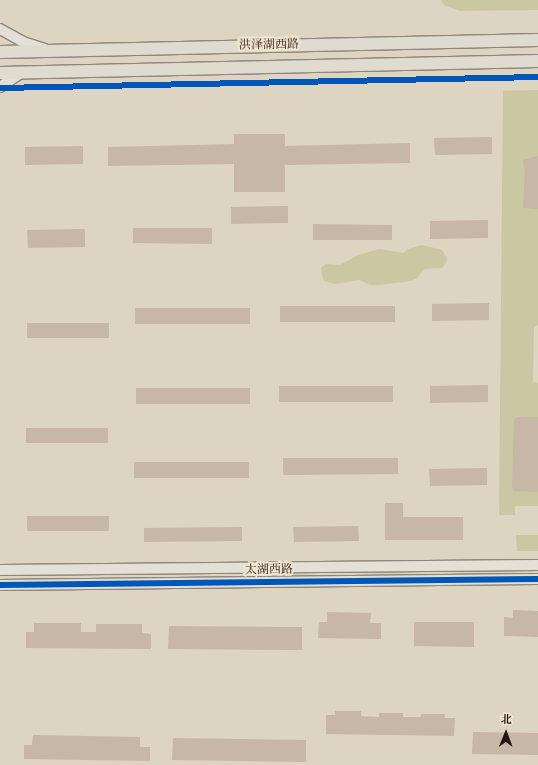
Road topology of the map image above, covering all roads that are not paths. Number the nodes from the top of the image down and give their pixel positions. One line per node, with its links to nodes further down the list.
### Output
1 (0, 29): 3 (street)
2 (538, 40): 3 (main road, 洪泽湖西路)
3 (54, 51): 4 (main road, 洪泽湖西路); 6 (main road)
4 (0, 52)
5 (538, 61): 6 (main road, 洪泽湖西路)
6 (61, 71): 7 (main road, 洪泽湖西路)
7 (22, 72): 8 (main road, 洪泽湖西路); 9 (street)
8 (0, 73)
9 (0, 87)
10 (538, 565): 11 (street, 太湖西路)
11 (0, 570)
12 (538, 579): 13 (street, 太湖西路)
13 (0, 585)

